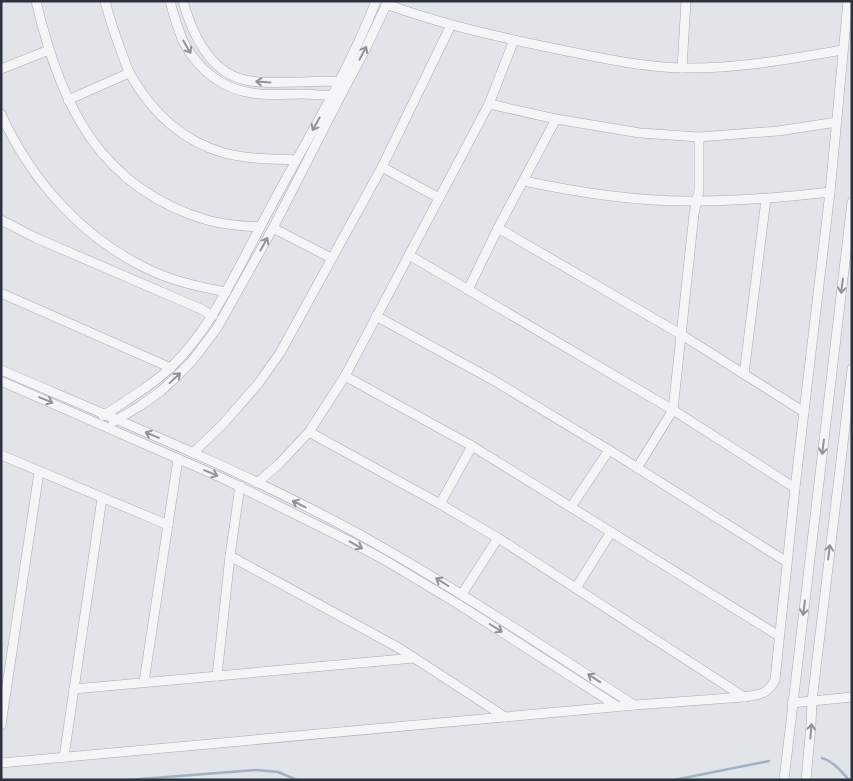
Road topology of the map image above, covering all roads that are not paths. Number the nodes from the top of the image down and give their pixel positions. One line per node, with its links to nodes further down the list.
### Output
1 (36, 1): 11 (street)
2 (105, 1): 15 (street)
3 (170, 1): 17 (street, one-way to 17)
4 (183, 1): 16 (street, one-way to 4)
5 (376, 1): 16 (street)
6 (686, 1): 13 (street)
7 (848, 1): 12 (street)
8 (387, 3): 9 (street); 16 (street, one-way to 8)
9 (451, 25): 10 (street); 27 (street)
10 (514, 40): 13 (street); 19 (street)
11 (49, 50): 14 (street); 18 (street)
12 (843, 50): 13 (street); 22 (street)
13 (682, 68)
14 (1, 69)
15 (129, 73): 18 (street); 26 (street)
16 (342, 82): 17 (street)
17 (336, 95): 26 (street, one-way to 26); 36 (street)
18 (68, 100): 35 (street)
19 (489, 104): 21 (street); 30 (street)
20 (1, 114): 23 (street)
21 (556, 119): 25 (street); 28 (street)
22 (837, 122): 25 (street); 29 (street)
23 (11, 136): 24 (street); 41 (street)
24 (1, 137)
25 (699, 137): 32 (street)
26 (296, 160): 35 (street)
27 (382, 167): 30 (street); 39 (street)
28 (524, 181): 32 (street); 37 (street)
29 (830, 192): 31 (street); 53 (street)
30 (439, 198): 38 (street)
31 (766, 198): 32 (street); 49 (street)
32 (697, 201): 45 (street)
33 (852, 202): 90 (street, one-way to 90)
34 (1, 220): 43 (street)
35 (260, 228): 41 (street)
36 (273, 228): 39 (street); 55 (street, one-way to 36)
37 (498, 228): 40 (street); 45 (street)
38 (409, 255): 40 (street); 44 (street)
39 (331, 258): 61 (street)
40 (468, 290): 52 (street)
41 (226, 292): 43 (street)
42 (1, 293): 46 (street)
43 (213, 316): 46 (street)
44 (376, 316): 50 (street); 60 (street)
45 (682, 335): 49 (street); 52 (street)
46 (171, 368): 54 (street)
47 (852, 369): 89 (street, one-way to 47)
48 (1, 370): 54 (street)
49 (744, 374): 53 (street)
50 (345, 376): 58 (street); 59 (street)
51 (1, 381): 56 (street, one-way to 56)
52 (673, 410): 64 (street); 68 (street)
53 (804, 412): 68 (street)
54 (105, 414): 55 (street); 56 (street)
55 (117, 420): 57 (street); 61 (street, one-way to 55)
56 (94, 421): 57 (street)
57 (107, 427): 63 (street)
58 (309, 432): 66 (street); 70 (street)
59 (472, 446): 70 (street); 71 (street)
60 (609, 450): 64 (street); 71 (street)
61 (193, 453): 66 (street)
62 (1, 455): 65 (street)
63 (178, 458): 67 (street, one-way to 67); 72 (street)
64 (638, 468): 78 (street)
65 (39, 472): 69 (street); 86 (street)
66 (257, 483): 75 (street, one-way to 66)
67 (240, 486): 76 (street, one-way to 76); 77 (street)
68 (795, 488): 78 (street)
69 (102, 498): 72 (street); 85 (street)
70 (440, 504): 74 (street)
71 (571, 507): 73 (street)
72 (168, 525): 84 (street)
73 (611, 532): 79 (street); 81 (street)
74 (498, 538): 79 (street); 80 (street)
75 (376, 544): 76 (street); 80 (street, one-way to 75)
76 (371, 553): 92 (street, one-way to 92)
77 (230, 556): 82 (street); 83 (street)
78 (787, 562): 81 (street)
79 (576, 588): 87 (street)
80 (462, 594): 91 (street, one-way to 80)
81 (779, 636): 87 (street)
82 (414, 658): 83 (street); 93 (street)
83 (217, 676): 84 (street)
84 (144, 682): 85 (street)
85 (74, 689): 95 (street)
86 (3, 695): 94 (street)
87 (744, 697): 91 (street)
88 (852, 697): 89 (street)
89 (812, 701): 90 (street); 98 (street, one-way to 89)
90 (792, 703): 97 (street)
91 (635, 705): 92 (street)
92 (617, 706): 93 (street)
93 (505, 717): 95 (street)
94 (1, 725)
95 (64, 757): 96 (street)
96 (1, 763)
97 (784, 780)
98 (806, 780)

